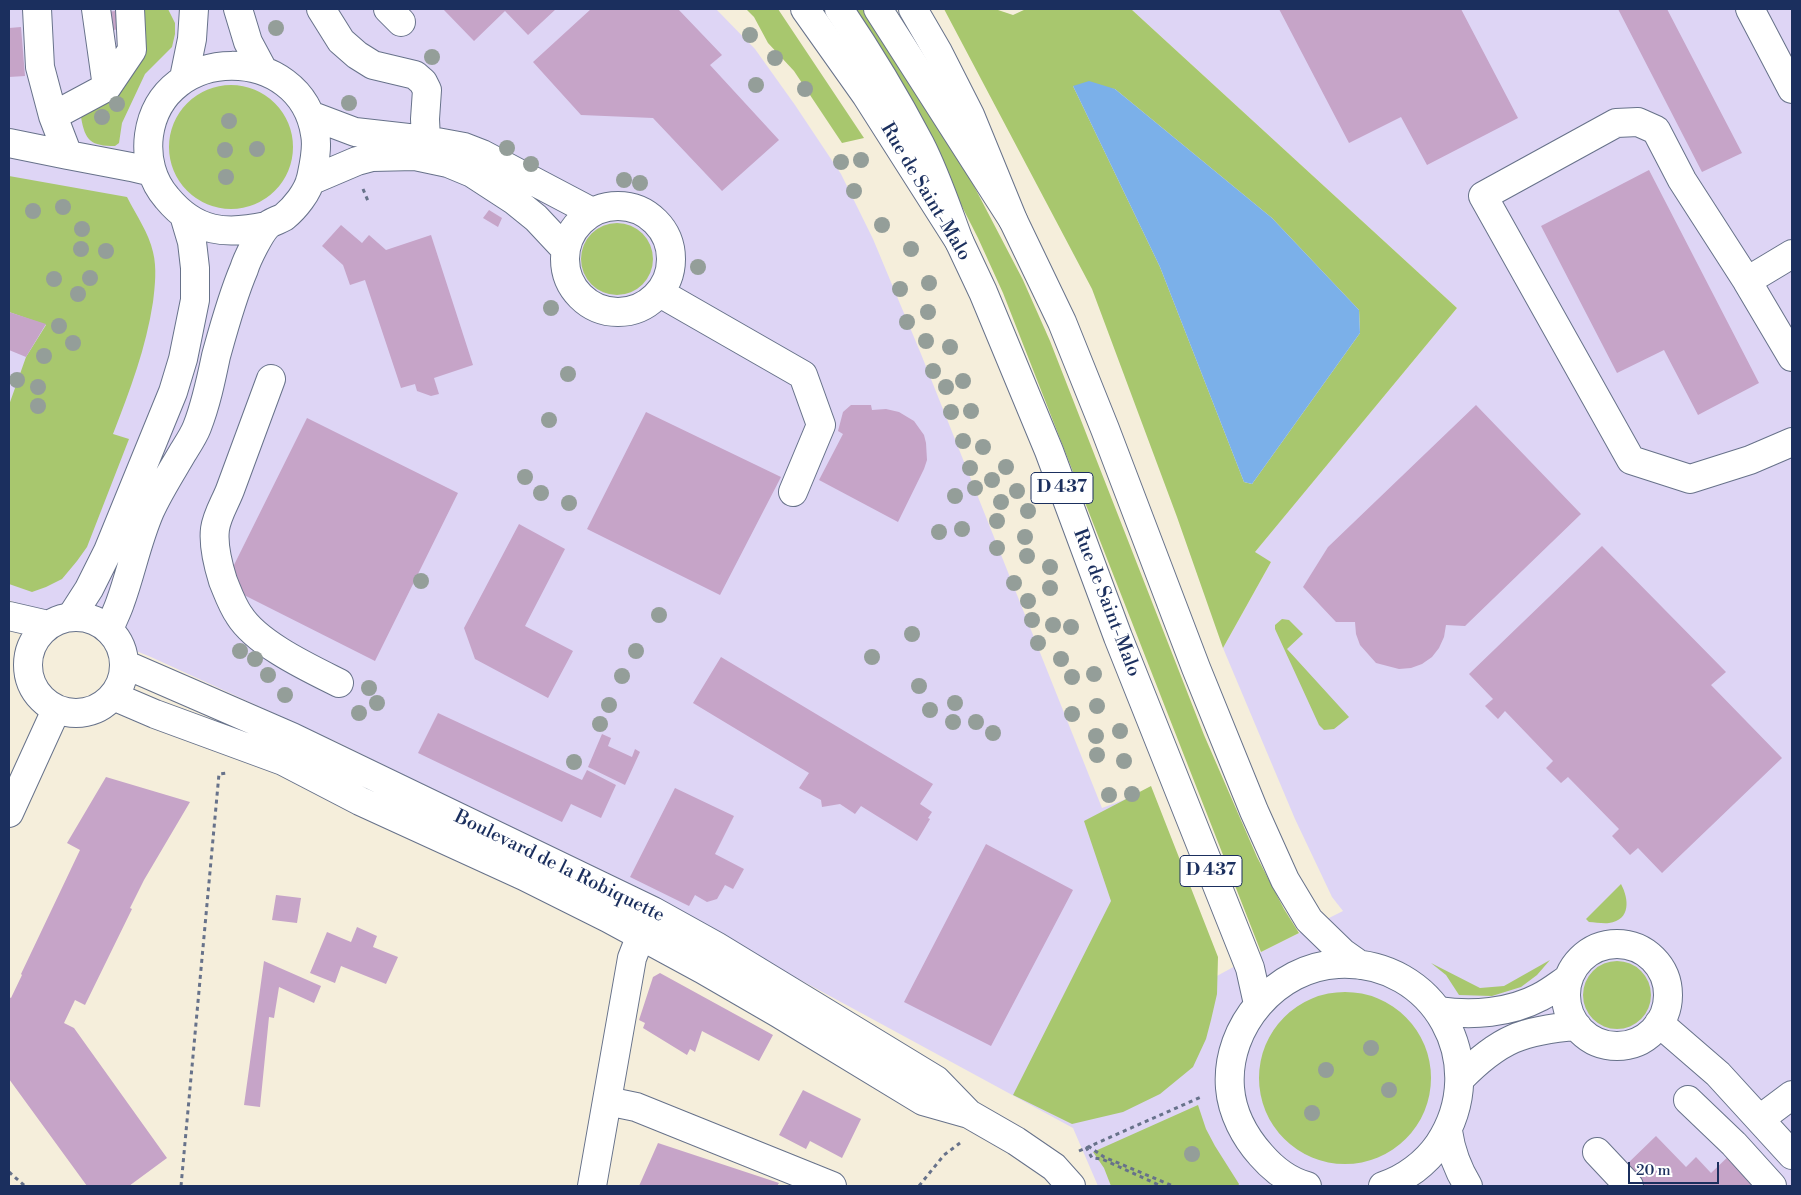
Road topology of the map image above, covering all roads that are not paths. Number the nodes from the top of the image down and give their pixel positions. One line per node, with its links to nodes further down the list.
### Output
1 (37, 9): 17 (main road)
2 (96, 9): 14 (main road)
3 (130, 9): 14 (main road)
4 (194, 9): 13 (main road)
5 (238, 9): 12 (main road)
6 (322, 9): 18 (main road)
7 (805, 9): 27 (main road, Rue de Saint-Malo)
8 (840, 9): 27 (main road, D 437)
9 (878, 9): 25 (main road, D 437)
10 (913, 9): 25 (main road)
11 (1750, 9): 15 (main road)
12 (263, 70): 13 (main road); 16 (main road)
13 (184, 78): 21 (main road)
14 (108, 87): 17 (main road)
15 (1792, 89)
16 (310, 115): 18 (main road); 22 (main road)
17 (53, 116): 20 (main road)
18 (426, 140): 23 (main road)
19 (9, 143): 20 (main road)
20 (68, 155): 21 (main road)
21 (152, 172): 24 (main road)
22 (310, 181): 26 (main road); 28 (main road)
23 (592, 212): 28 (main road); 31 (main road)
24 (184, 215): 26 (main road); 37 (main road)
25 (1013, 220): 46 (main road, D 437)
26 (267, 226): 38 (main road)
27 (959, 241): 48 (main road, Rue de Saint-Malo / D 437)
28 (565, 249): 31 (main road)
29 (1792, 254): 30 (main road)
30 (1747, 281): 32 (main road); 34 (main road)
31 (660, 293): 35 (main road)
32 (1792, 358)
33 (270, 379): 41 (main road)
34 (1792, 442)
35 (792, 492)
36 (9, 616): 37 (main road)
37 (60, 621): 38 (main road); 39 (main road)
38 (109, 630): 40 (main road)
39 (18, 658): 43 (main road)
40 (124, 664): 42 (main road); 56 (main road, Boulevard de la Robiquette)
41 (339, 683)
42 (113, 696): 43 (main road); 45 (main road, Boulevard de la Robiquette)
43 (56, 710): 44 (main road)
44 (9, 814)
45 (640, 935): 55 (main road); 56 (main road, Boulevard de la Robiquette)
46 (1360, 965): 48 (main road); 49 (main road)
47 (1569, 978): 49 (main road); 50 (main road); 51 (main road)
48 (1258, 1004): 61 (main road)
49 (1438, 1011): 52 (main road)
50 (1660, 1023): 51 (main road); 57 (main road)
51 (1577, 1026): 52 (main road)
52 (1460, 1079): 58 (main road)
53 (1792, 1095): 57 (main road)
54 (1688, 1100): 69 (main road)
55 (607, 1101): 62 (main road); 63 (main road)
56 (970, 1114): 64 (main road, Boulevard de la Robiquette)
57 (1760, 1119): 60 (main road)
58 (1448, 1131): 66 (main road); 67 (main road)
59 (1597, 1152): 68 (main road)
60 (1792, 1154)
61 (1274, 1179): 65 (main road)
62 (592, 1186)
63 (832, 1186)
64 (1071, 1186)
65 (1307, 1186)
66 (1383, 1186)
67 (1468, 1186)
68 (1628, 1186)
69 (1772, 1186)

